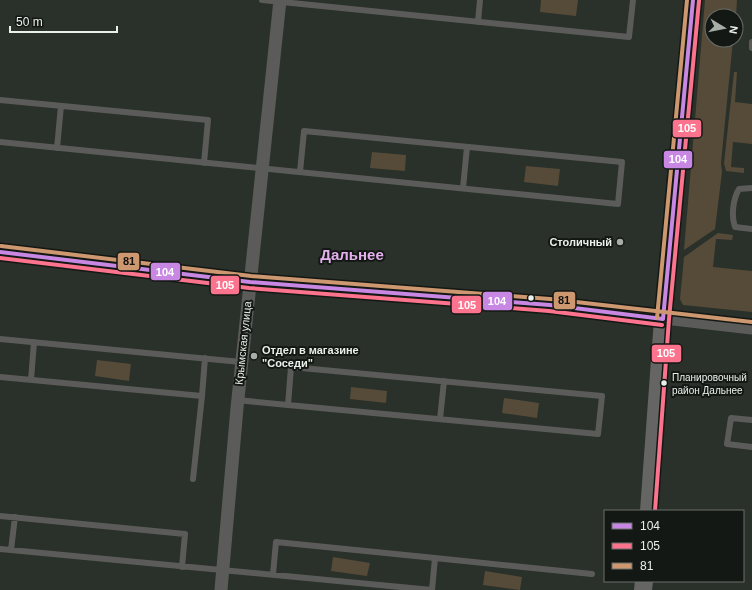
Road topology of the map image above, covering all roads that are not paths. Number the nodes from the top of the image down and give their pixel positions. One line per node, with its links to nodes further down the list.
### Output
1 (262, 0): 5 (lane)
2 (480, 0): 7 (lane)
3 (633, 0): 7 (lane)
4 (693, 0): 23 (street)
5 (280, 1): 6 (lane); 16 (street, Крымская улица)
6 (314, 3): 7 (lane)
7 (478, 22)
8 (752, 42): 9 (lane)
9 (752, 48)
10 (0, 100): 11 (lane)
11 (61, 106): 14 (lane); 15 (lane)
12 (0, 142): 14 (lane)
13 (468, 147): 17 (lane); 18 (lane); 18 (lane)
14 (57, 148): 15 (lane)
15 (204, 162): 16 (lane)
16 (261, 168): 17 (lane); 22 (street, Крымская улица)
17 (300, 172): 18 (lane)
18 (463, 188)
19 (752, 188): 20 (lane)
20 (752, 229)
21 (0, 252): 22 (street)
22 (250, 282): 23 (street); 28 (street, Крымская улица)
23 (663, 319): 24 (street); 39 (street)
24 (752, 328)
25 (0, 339): 26 (lane)
26 (34, 342): 27 (lane); 30 (lane)
27 (205, 358): 28 (lane); 32 (lane)
28 (241, 362): 33 (street, Крымская улица)
29 (0, 378): 30 (lane)
30 (31, 380): 32 (lane)
31 (444, 381): 34 (lane); 35 (lane); 35 (lane)
32 (202, 396): 38 (lane)
33 (238, 400): 34 (lane); 46 (street, Крымская улица)
34 (288, 405): 35 (lane)
35 (440, 419)
36 (752, 420): 37 (lane)
37 (752, 447)
38 (193, 479)
39 (649, 510)
40 (0, 516): 41 (lane)
41 (15, 517): 43 (lane); 45 (lane)
42 (0, 549): 43 (lane)
43 (12, 550): 45 (lane)
44 (435, 558): 47 (lane); 47 (lane); 48 (lane)
45 (182, 567): 46 (lane)
46 (222, 570): 47 (lane); 49 (street, Крымская улица)
47 (272, 574)
48 (592, 574)
49 (221, 590)

